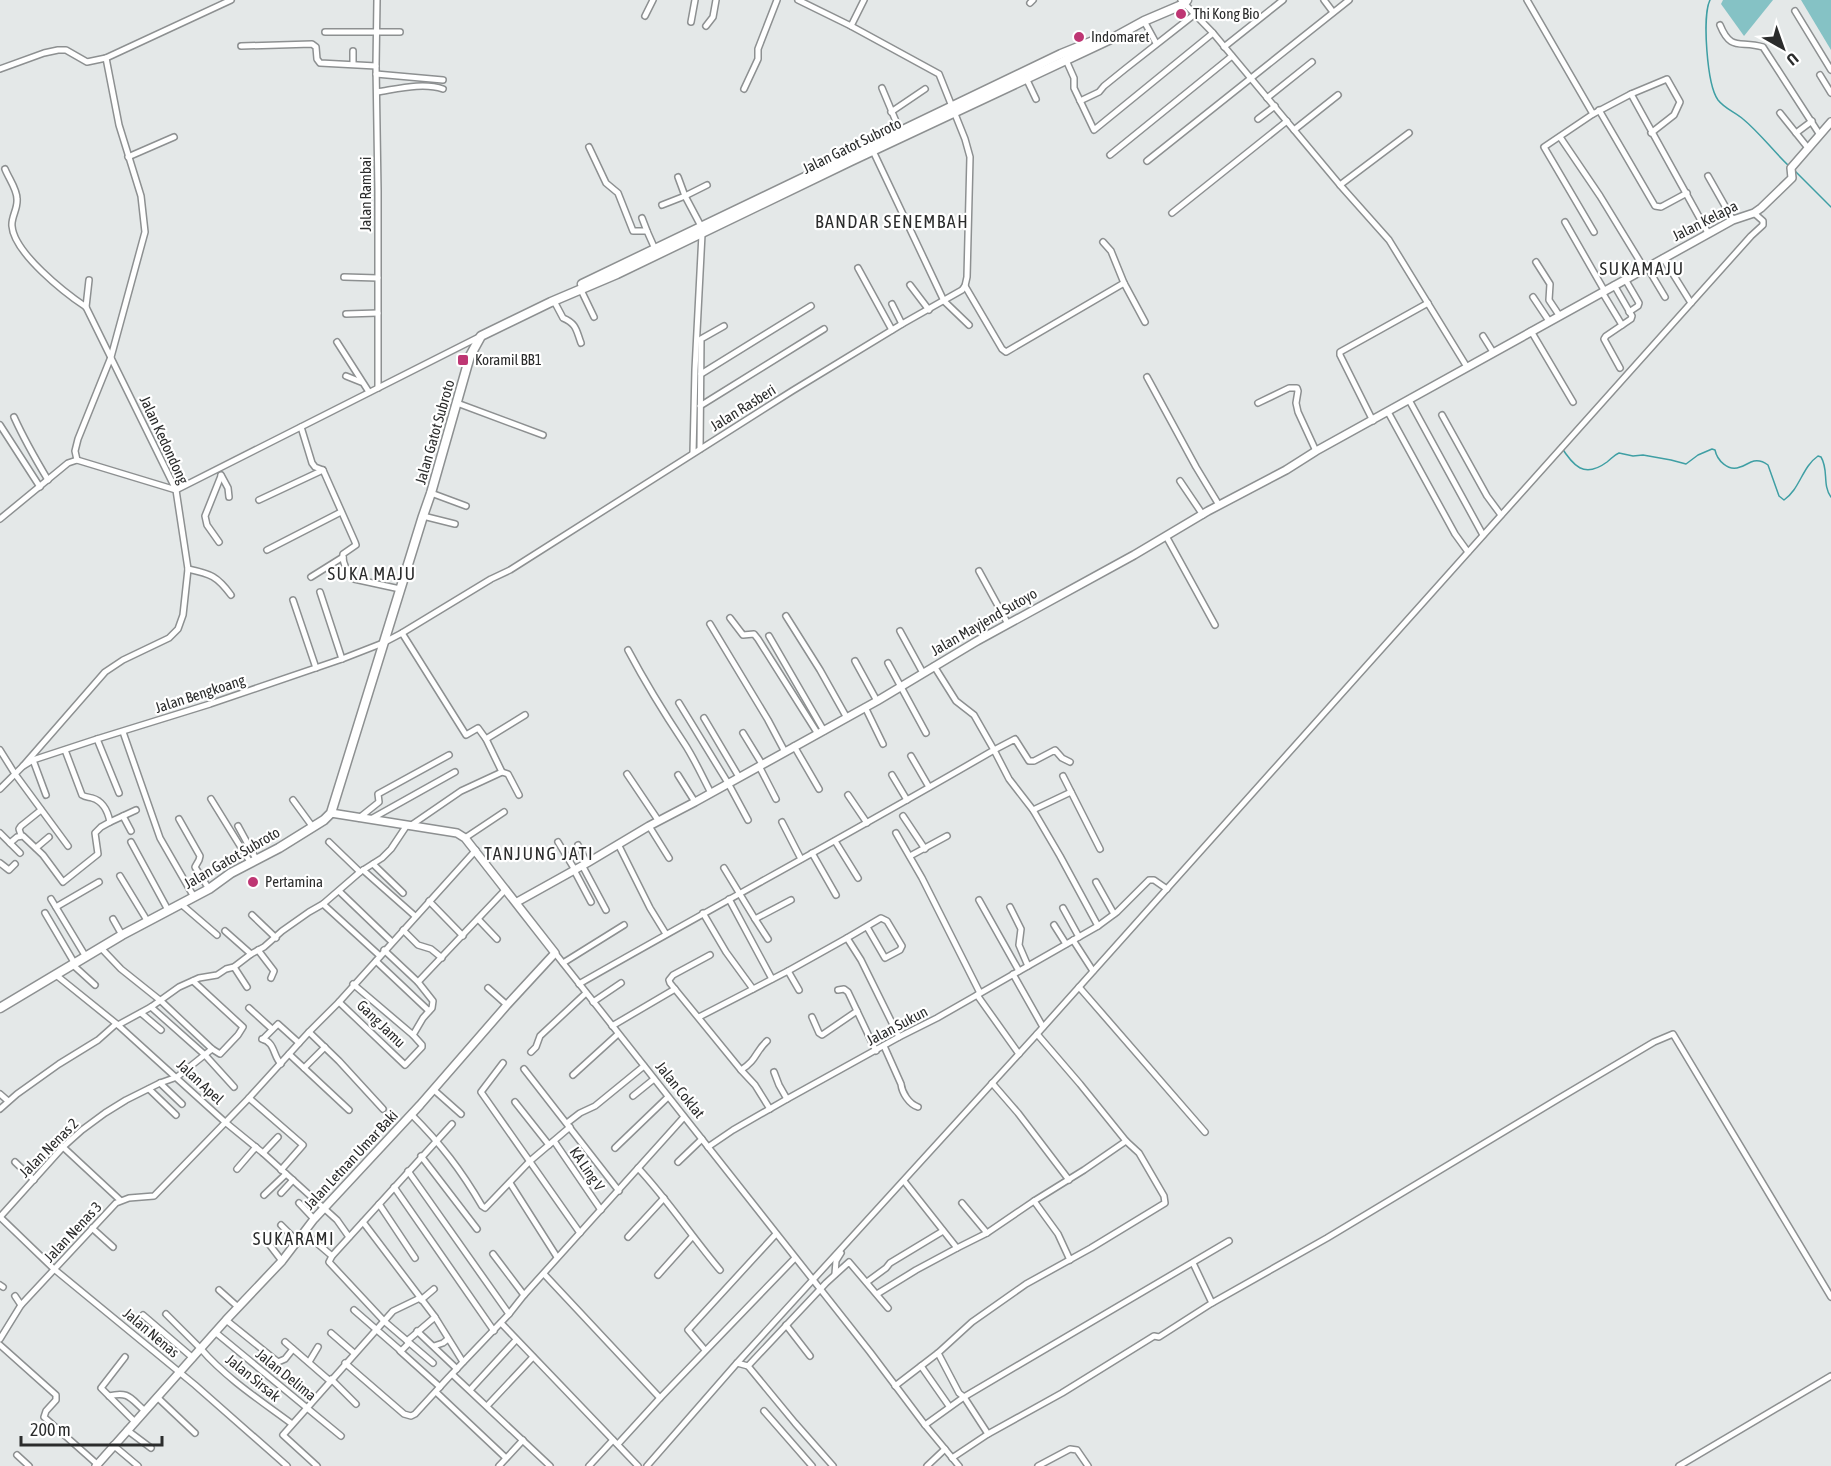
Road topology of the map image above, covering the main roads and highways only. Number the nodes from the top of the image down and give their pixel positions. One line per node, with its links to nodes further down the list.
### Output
1 (1183, 1): 2 (main road); 2 (main road, Jalan Gatot Subroto)
2 (1112, 36): 3 (main road, Jalan Gatot Subroto)
3 (1065, 56): 4 (main road); 4 (main road, Jalan Gatot Subroto)
4 (952, 109): 5 (main road, Jalan Gatot Subroto); 5 (main road)
5 (702, 231): 6 (main road, Jalan Gatot Subroto); 6 (main road)
6 (555, 301): 7 (main road, Jalan Gatot Subroto)
7 (0, 1008)

